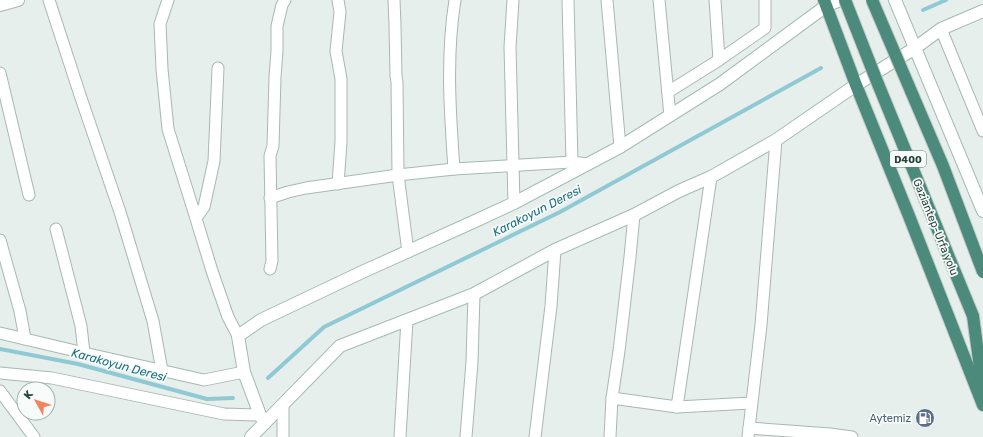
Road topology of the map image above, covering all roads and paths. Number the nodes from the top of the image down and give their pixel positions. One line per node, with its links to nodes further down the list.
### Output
1 (18, 0): 19 (main road)
2 (49, 0): 59 (street)
3 (168, 0): 44 (street)
4 (285, 0): 40 (street)
5 (338, 0): 38 (street)
6 (394, 0): 36 (street)
7 (455, 0): 35 (street)
8 (513, 0): 34 (street)
9 (568, 0): 32 (street)
10 (608, 0): 31 (street)
11 (659, 0): 27 (street)
12 (714, 0): 23 (street)
13 (765, 0): 23 (street)
14 (840, 0): 18 (main road)
15 (845, 0): 52 (highway, Gaziantep-Urfa yolu / D400, bridge)
16 (872, 0): 50 (highway, D400, bridge)
17 (895, 0): 22 (main road)
18 (825, 3): 26 (highway); 28 (main road)
19 (0, 5)
20 (983, 11): 21 (main road)
21 (941, 29): 22 (main road); 29 (street)
22 (915, 48): 26 (main road); 42 (main road)
23 (719, 60): 27 (street)
24 (218, 68): 44 (street)
25 (0, 73): 39 (street)
26 (856, 85): 30 (main road); 66 (highway)
27 (668, 92): 28 (street)
28 (670, 116): 31 (main road)
29 (983, 131)
30 (776, 140): 37 (main road); 65 (street)
31 (620, 147): 33 (main road)
32 (572, 162): 33 (street); 34 (street)
33 (587, 164): 41 (main road)
34 (513, 166): 35 (street); 41 (street)
35 (454, 169): 36 (street)
36 (398, 176): 38 (street); 48 (street)
37 (711, 177): 43 (main road); 68 (street)
38 (338, 184): 40 (street)
39 (29, 195)
40 (270, 198): 49 (street)
41 (514, 203): 48 (main road)
42 (983, 211)
43 (634, 215): 47 (main road); 64 (street)
44 (196, 218): 55 (street)
45 (56, 229): 58 (street)
46 (0, 240): 56 (street)
47 (555, 250): 51 (main road); 77 (street)
48 (408, 252): 55 (main road)
49 (270, 269)
50 (983, 272)
51 (474, 294): 53 (main road); 76 (street)
52 (973, 316): 57 (highway, Gaziantep-Urfa yolu / D400); 62 (highway)
53 (407, 320): 67 (main road); 75 (street)
54 (0, 333): 56 (street)
55 (238, 336): 60 (main road)
56 (25, 339): 58 (street)
57 (983, 343)
58 (84, 353): 59 (street)
59 (162, 371): 60 (street)
60 (244, 372): 69 (main road)
61 (0, 373): 69 (street)
62 (983, 390)
63 (0, 391): 72 (street)
64 (612, 398): 68 (street); 78 (street)
65 (751, 403): 68 (street); 70 (street)
66 (983, 404)
67 (283, 405): 69 (main road); 74 (street)
68 (677, 407)
69 (262, 419): 73 (main road)
70 (749, 432): 71 (street)
71 (830, 435): 79 (street)
72 (36, 437)
73 (250, 437)
74 (283, 437)
75 (400, 437)
76 (466, 437)
77 (535, 437)
78 (610, 437)
79 (852, 437)

